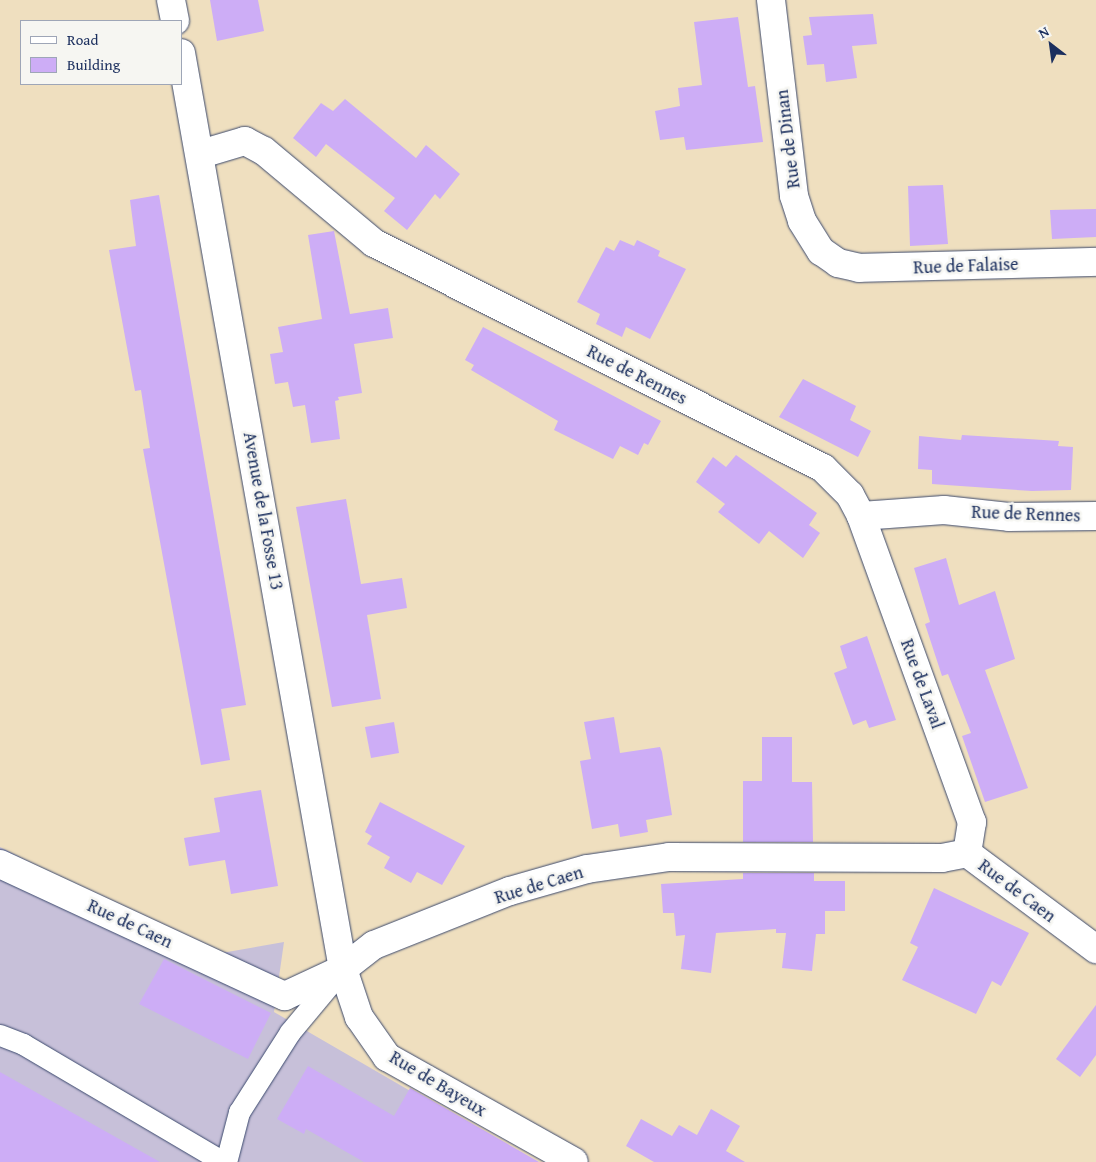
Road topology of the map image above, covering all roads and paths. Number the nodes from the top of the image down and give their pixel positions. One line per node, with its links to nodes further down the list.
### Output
1 (171, 0): 3 (street)
2 (771, 0): 7 (street, Rue de Dinan)
3 (175, 20)
4 (182, 58): 5 (street, Avenue de la Fosse 13)
5 (201, 154): 8 (street, Rue de Rennes); 13 (street, Avenue de la Fosse 13)
6 (1096, 262): 7 (street, Rue de Falaise)
7 (838, 263)
8 (862, 516): 9 (street, Rue de Rennes); 10 (street, Rue de Laval)
9 (1096, 516)
10 (967, 853): 12 (street, Rue de Caen); 13 (street, Rue de Caen)
11 (0, 864): 13 (street, Rue de Caen)
12 (1096, 949)
13 (343, 969): 15 (lane); 16 (street, Rue de Bayeux)
14 (0, 1034): 15 (lane)
15 (224, 1162)
16 (574, 1162)

